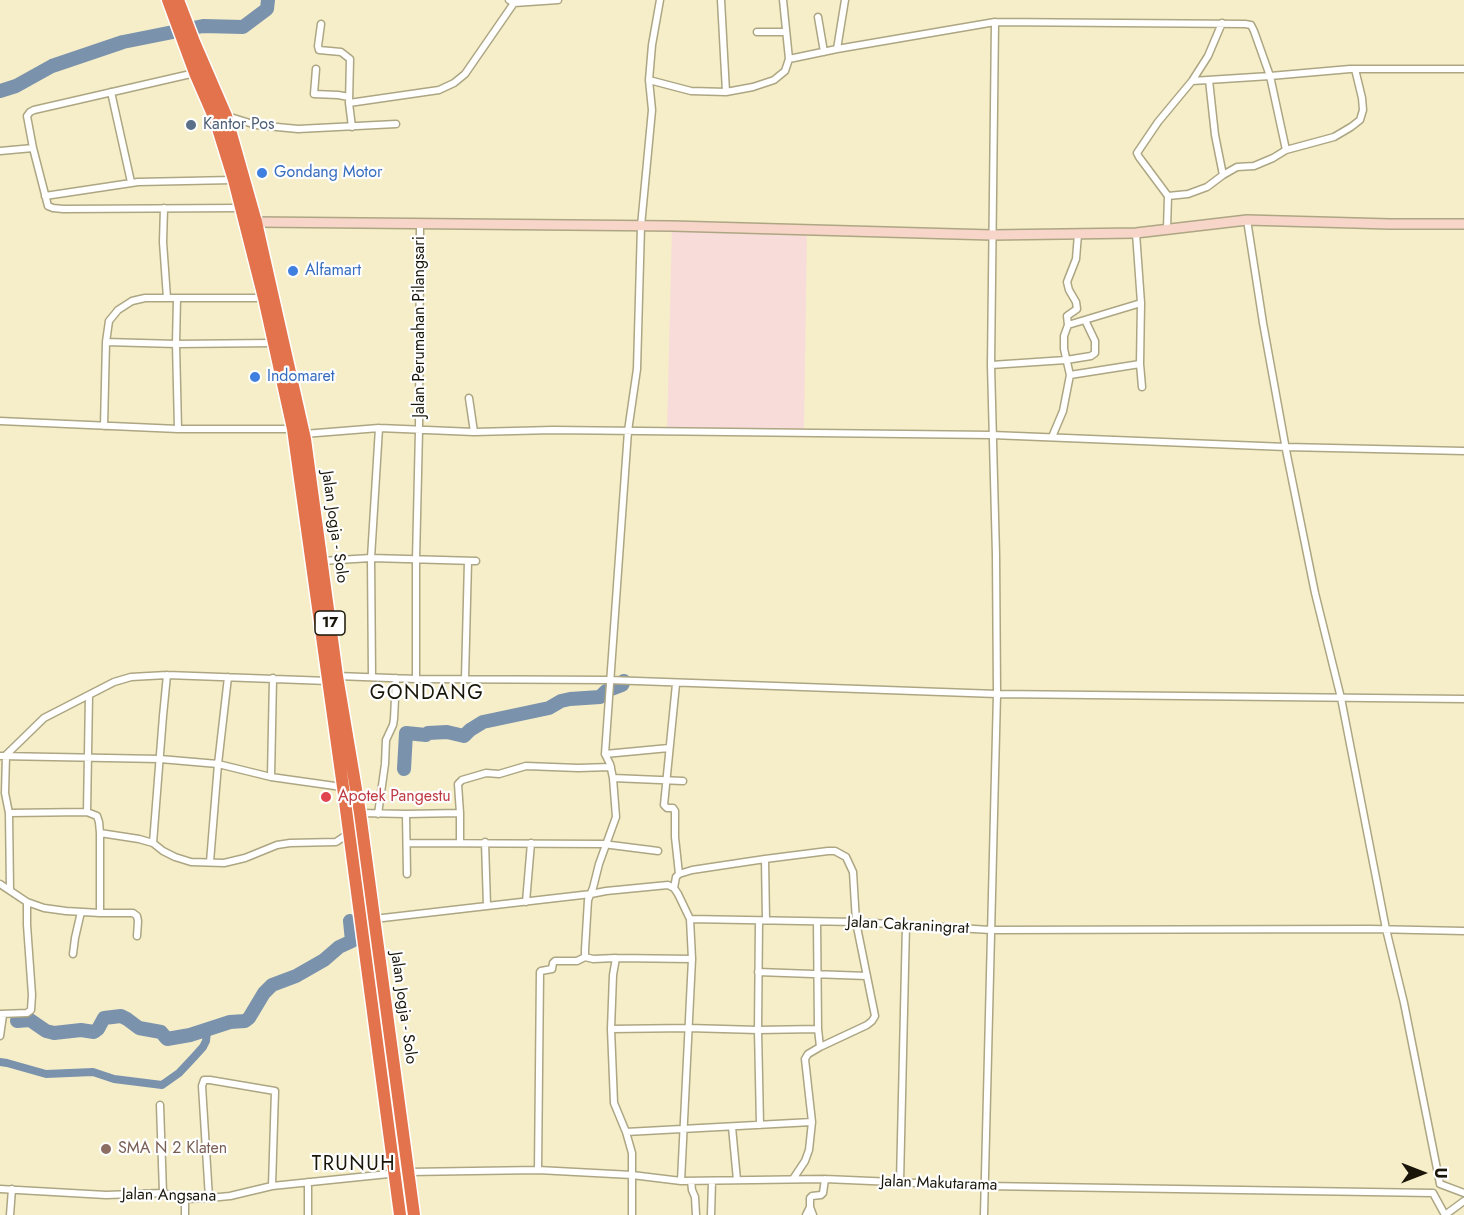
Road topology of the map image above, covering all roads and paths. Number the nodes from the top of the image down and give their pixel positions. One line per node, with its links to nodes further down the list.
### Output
1 (558, 0): 7 (street)
2 (660, 0): 24 (street)
3 (721, 0): 28 (street)
4 (783, 0): 14 (street)
5 (845, 0): 16 (street)
6 (512, 1): 7 (street); 29 (street)
7 (536, 1)
8 (175, 5): 15 (highway, Jalan Jogja - Solo / 17)
9 (818, 17): 17 (street)
10 (995, 22): 11 (street); 16 (street); 51 (street)
11 (1222, 23): 23 (street); 26 (street)
12 (321, 24): 29 (street)
13 (757, 32): 14 (street)
14 (786, 33): 18 (street)
15 (190, 43): 22 (highway, Jalan Jogja - Solo / 17); 30 (highway, Jalan Jogja - Solo / 17)
16 (837, 49): 17 (street)
17 (824, 52): 18 (street)
18 (789, 59): 28 (street)
19 (316, 69): 29 (street)
20 (1355, 69): 21 (street); 23 (street); 34 (street)
21 (1464, 69)
22 (195, 73): 27 (street); 37 (highway, Jalan Jogja - Solo / 17)
23 (1270, 76): 25 (street); 34 (street)
24 (649, 80): 28 (street); 47 (street)
25 (1209, 80): 26 (street); 36 (street)
26 (1192, 81): 40 (street)
27 (111, 92): 33 (street); 38 (street)
28 (726, 92)
29 (349, 100): 32 (street)
30 (226, 116): 32 (street); 44 (highway, Jalan Jogja - Solo / 17)
31 (396, 124): 32 (street)
32 (352, 127)
33 (33, 148): 35 (street); 39 (street)
34 (1286, 150): 36 (street)
35 (0, 151)
36 (1223, 175): 40 (street)
37 (234, 180): 38 (street); 42 (highway, Jalan Jogja - Solo / 17)
38 (131, 182): 39 (street)
39 (45, 196): 41 (street)
40 (1168, 196): 48 (street)
41 (164, 208): 42 (street); 52 (street)
42 (241, 208): 54 (highway, Jalan Jogja - Solo / 17)
43 (1247, 220): 46 (street); 48 (street); 77 (street)
44 (256, 222): 45 (street); 73 (highway, Jalan Jogja - Solo / 17)
45 (420, 224): 47 (street); 71 (street, Jalan Perumahan Pilangsari)
46 (1464, 224)
47 (641, 226): 51 (street); 72 (street)
48 (1167, 229): 49 (street)
49 (1136, 233): 50 (street); 55 (street)
50 (1078, 234): 51 (street); 57 (street)
51 (992, 235): 62 (street)
52 (167, 298): 53 (street); 58 (street)
53 (177, 298): 54 (street); 60 (street)
54 (264, 298): 59 (highway, Jalan Jogja - Solo / 17)
55 (1141, 303): 56 (street); 63 (street)
56 (1085, 320): 57 (street); 61 (street)
57 (1068, 325): 61 (street)
58 (106, 342): 60 (street); 68 (street)
59 (274, 343): 60 (street); 73 (highway, Jalan Jogja - Solo / 17)
60 (176, 344): 70 (street)
61 (1066, 360): 62 (street); 64 (street)
62 (991, 364): 75 (street)
63 (1140, 364): 64 (street); 65 (street)
64 (1070, 375): 76 (street)
65 (1142, 387)
66 (469, 398): 74 (street)
67 (0, 421): 68 (street)
68 (104, 426): 70 (street)
69 (379, 428): 71 (street); 73 (street); 79 (street)
70 (178, 429): 73 (street)
71 (419, 430): 74 (street); 80 (street, Jalan Perumahan Pilangsari)
72 (628, 431): 74 (street); 75 (street); 92 (street)
73 (298, 432): 81 (highway, Jalan Jogja - Solo / 17); 89 (highway, Jalan Jogja - Solo / 17)
74 (474, 432)
75 (992, 435): 76 (street); 95 (street)
76 (1052, 438): 77 (street)
77 (1286, 447): 78 (street); 96 (street)
78 (1464, 451)
79 (371, 558): 80 (street); 81 (street); 86 (street)
80 (416, 560): 82 (street); 90 (street, Jalan Perumahan Pilangsari)
81 (322, 561): 89 (highway, Jalan Jogja - Solo / 17)
82 (468, 561): 83 (street); 91 (street)
83 (476, 561)
84 (167, 675): 85 (street); 94 (street); 102 (street)
85 (228, 677): 87 (street); 103 (street)
86 (372, 677): 88 (street); 89 (street)
87 (273, 678): 89 (street); 105 (street)
88 (396, 678): 90 (street); 114 (street)
89 (332, 679): 109 (highway, Jalan Jogja - Solo / 17); 112 (highway, Jalan Jogja - Solo / 17)
90 (416, 679): 91 (street)
91 (465, 679): 92 (street)
92 (609, 680): 93 (street); 99 (street)
93 (676, 684): 95 (street); 98 (street)
94 (88, 694): 100 (street); 101 (street)
95 (997, 694): 96 (street); 146 (street)
96 (1341, 698): 97 (street); 145 (street)
97 (1464, 699)
98 (669, 748): 99 (street); 107 (street)
99 (605, 754): 104 (street)
100 (3, 756): 101 (street); 111 (street)
101 (89, 758): 102 (street); 110 (street)
102 (160, 759): 103 (street); 120 (street)
103 (218, 764): 105 (street); 127 (street)
104 (610, 767): 106 (street); 113 (street)
105 (271, 777): 109 (street)
106 (613, 778): 107 (street); 124 (street)
107 (667, 780): 108 (street); 129 (street)
108 (683, 781)
109 (343, 787): 118 (highway, Jalan Jogja - Solo / 17)
110 (87, 812): 111 (street); 117 (street)
111 (9, 813): 132 (street)
112 (360, 813): 114 (street); 116 (highway, Jalan Jogja - Solo / 17)
113 (460, 813): 115 (street); 122 (street)
114 (378, 814): 115 (street)
115 (406, 814): 121 (street)
116 (362, 829): 118 (street); 139 (highway, Jalan Jogja - Solo / 17)
117 (100, 833): 120 (street); 138 (street)
118 (349, 833): 127 (street); 170 (highway, Jalan Jogja - Solo / 17)
119 (485, 842): 122 (street); 123 (street); 136 (street)
120 (153, 843): 127 (street)
121 (407, 843): 122 (street); 128 (street)
122 (460, 843)
123 (531, 843): 124 (street); 135 (street)
124 (607, 845): 125 (street); 133 (street)
125 (658, 851)
126 (765, 859): 129 (street); 141 (street); 143 (street)
127 (210, 862)
128 (407, 874)
129 (679, 874): 131 (street)
130 (0, 884): 132 (street)
131 (674, 888): 133 (street); 140 (street)
132 (10, 890): 134 (street)
133 (591, 894): 135 (street); 150 (street)
134 (27, 902): 137 (street); 156 (street)
135 (526, 902): 136 (street)
136 (487, 906): 139 (street)
137 (81, 912): 138 (street); 149 (street)
138 (100, 913): 148 (street)
139 (374, 919): 170 (highway, Jalan Jogja - Solo / 17)
140 (690, 919): 141 (street, Jalan Cakraningrat); 152 (street)
141 (763, 920): 142 (street, Jalan Cakraningrat); 153 (street)
142 (817, 922): 143 (street, Jalan Cakraningrat); 154 (street)
143 (856, 922): 144 (street, Jalan Cakraningrat); 155 (street)
144 (906, 926): 146 (street, Jalan Cakraningrat); 179 (street)
145 (1386, 929): 146 (street, Jalan Cakraningrat); 147 (street, Jalan Cakraningrat); 180 (street)
146 (991, 930): 182 (street)
147 (1464, 931)
148 (138, 936)
149 (73, 954)
150 (585, 957): 151 (street); 169 (street)
151 (616, 958): 152 (street); 158 (street)
152 (692, 959): 157 (street)
153 (758, 972): 154 (street); 160 (street)
154 (818, 973): 155 (street); 159 (street)
155 (867, 976): 162 (street)
156 (1, 1014): 161 (street)
157 (688, 1028): 158 (street); 160 (street); 167 (street)
158 (611, 1029): 168 (street)
159 (818, 1029): 160 (street); 162 (street)
160 (758, 1030): 165 (street)
161 (0, 1036)
162 (820, 1047): 164 (street)
163 (160, 1105): 185 (street)
164 (812, 1122): 165 (street); 172 (street)
165 (760, 1125): 166 (street)
166 (732, 1127): 167 (street); 175 (street)
167 (682, 1129): 168 (street); 176 (street)
168 (626, 1132): 171 (street)
169 (537, 1170): 170 (street, Jalan Makutarama); 171 (street, Jalan Makutarama)
170 (402, 1173): 178 (street, Jalan Angsana); 195 (highway, Jalan Jogja - Solo / 17); 196 (highway, Jalan Jogja - Solo / 17)
171 (632, 1175): 176 (street, Jalan Makutarama); 197 (street)
172 (793, 1179): 173 (street, Jalan Makutarama); 175 (street, Jalan Makutarama)
173 (825, 1179): 179 (street, Jalan Makutarama); 191 (street)
174 (712, 1180): 175 (street, Jalan Makutarama); 177 (street, Jalan Makutarama); 199 (street)
175 (737, 1180)
176 (681, 1181): 177 (street, Jalan Makutarama)
177 (691, 1181): 198 (street)
178 (308, 1182): 181 (street, Jalan Angsana); 194 (street)
179 (900, 1182): 182 (street, Jalan Makutarama)
180 (1440, 1184): 186 (street); 187 (street)
181 (272, 1186): 188 (street, Jalan Angsana); 188 (street)
182 (985, 1186): 186 (street, Jalan Makutarama); 202 (street)
183 (0, 1189): 184 (street, Jalan Angsana)
184 (12, 1189): 185 (street, Jalan Angsana); 192 (street)
185 (163, 1193): 189 (street, Jalan Angsana)
186 (1433, 1193): 203 (street)
187 (1464, 1193)
188 (209, 1198): 189 (street, Jalan Angsana)
189 (184, 1199): 193 (street)
190 (1464, 1201): 203 (street)
191 (810, 1207): 200 (street); 201 (street)
192 (10, 1215)
193 (184, 1215)
194 (308, 1215)
195 (400, 1215)
196 (414, 1215)
197 (632, 1215)
198 (696, 1215)
199 (711, 1215)
200 (806, 1215)
201 (813, 1215)
202 (984, 1215)
203 (1445, 1215)

